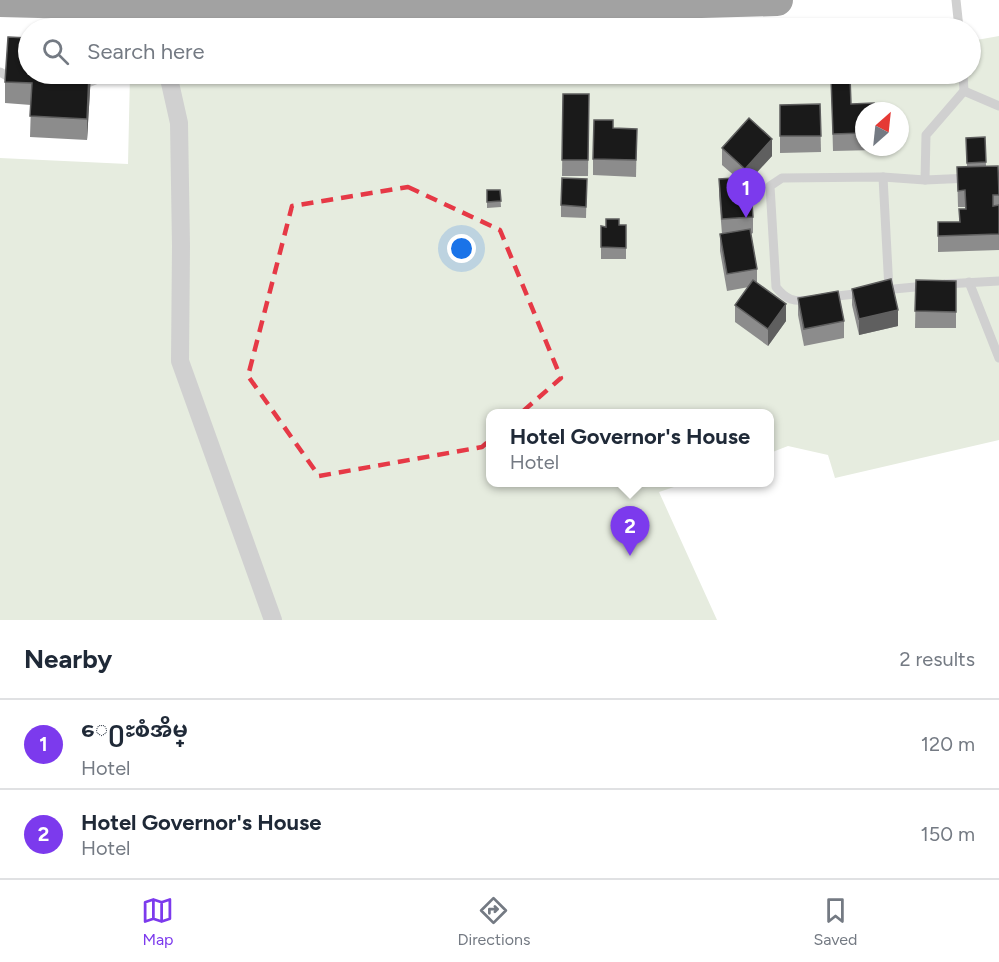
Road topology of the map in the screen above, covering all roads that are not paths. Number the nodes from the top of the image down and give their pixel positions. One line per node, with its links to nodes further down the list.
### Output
1 (777, 0): 4 (highway)
2 (956, 0): 7 (lane)
3 (0, 1): 5 (highway)
4 (594, 3): 6 (highway)
5 (112, 16): 6 (highway)
6 (156, 16)
7 (958, 18)
8 (170, 84): 19 (street)
9 (964, 84): 10 (lane)
10 (964, 91): 11 (lane); 14 (lane)
11 (999, 106)
12 (883, 177): 14 (lane); 17 (lane); 17 (lane)
13 (978, 178): 14 (lane)
14 (925, 180)
15 (999, 281): 16 (lane)
16 (969, 282): 17 (lane); 18 (lane)
17 (889, 290)
18 (999, 358)
19 (273, 620)

